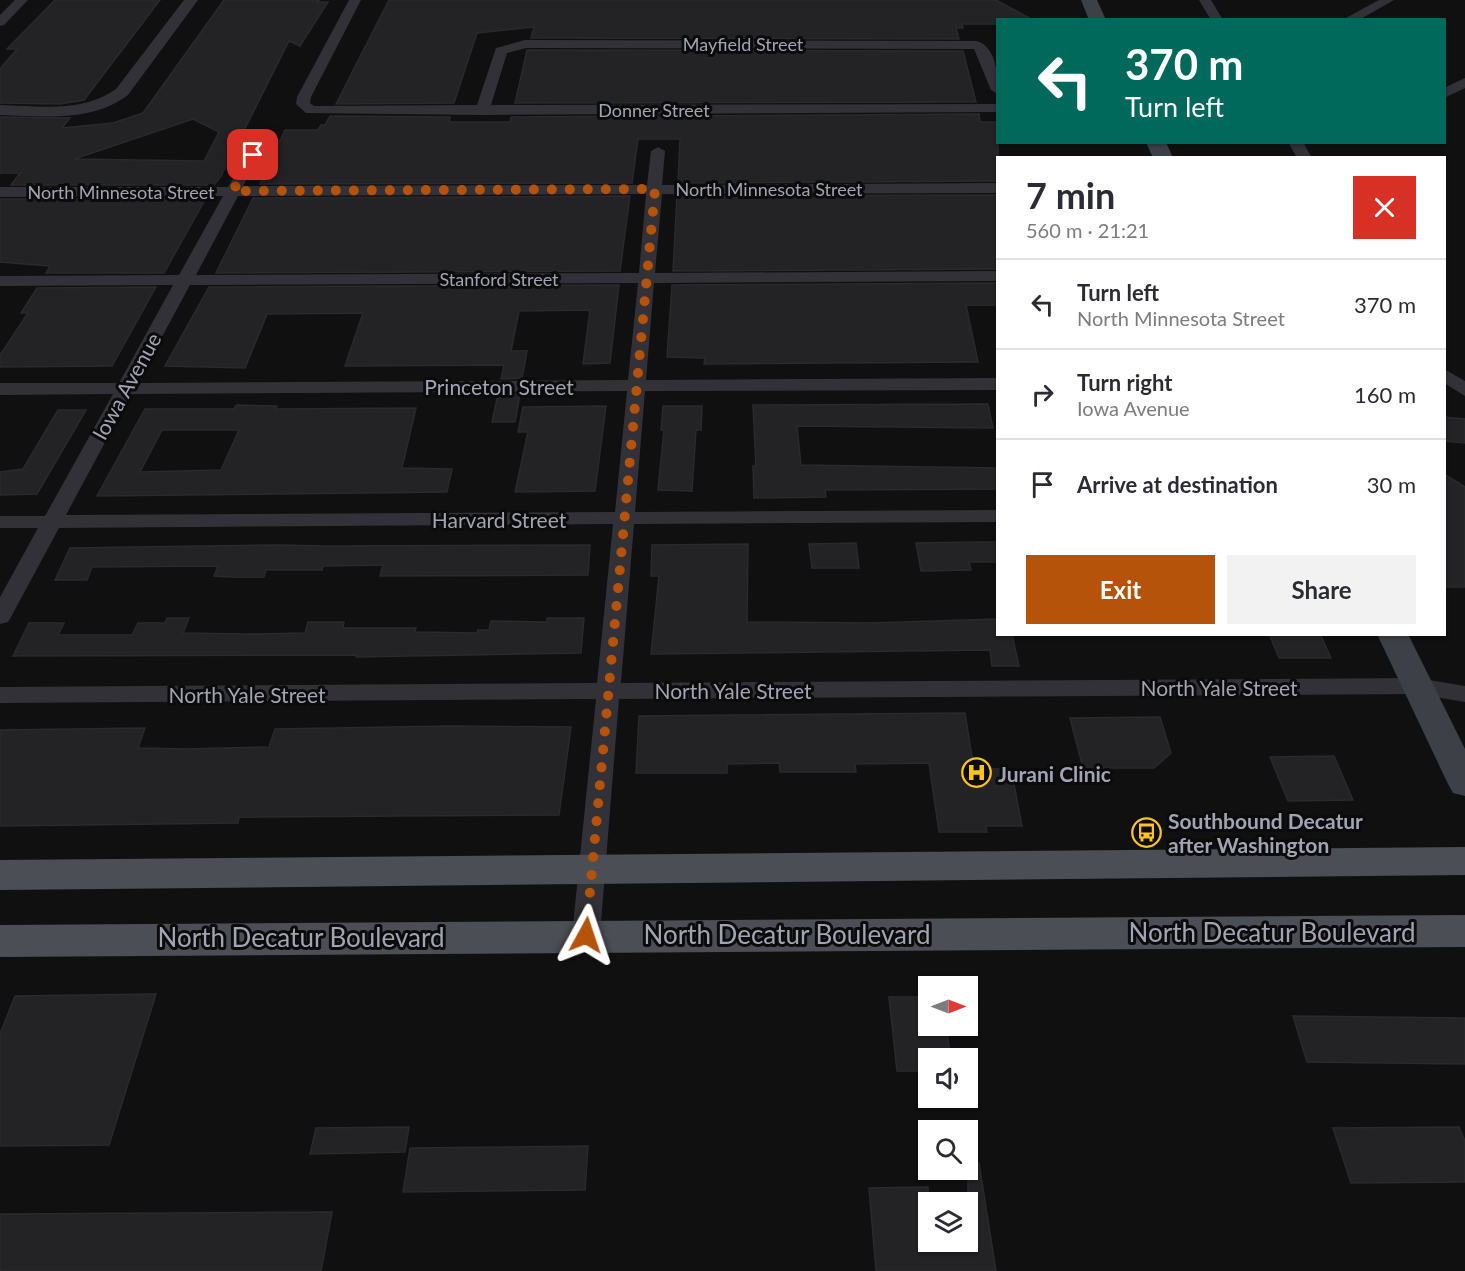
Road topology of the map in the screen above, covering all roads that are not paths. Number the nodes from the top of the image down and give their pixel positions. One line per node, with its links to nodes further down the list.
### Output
1 (22, 0): 10 (street)
2 (191, 0): 15 (street)
3 (355, 0): 16 (street, Donner Street)
4 (1089, 0): 7 (main road)
5 (1204, 0): 8 (street)
6 (1388, 0): 9 (street)
7 (1097, 18)
8 (1216, 18)
9 (1352, 18)
10 (0, 22)
11 (1465, 82): 13 (street)
12 (996, 85): 16 (street, Mayfield Street)
13 (1446, 93)
14 (996, 108): 16 (street, Donner Street)
15 (0, 110)
16 (482, 111)
17 (658, 151): 20 (street)
18 (253, 155): 21 (street, Iowa Avenue)
19 (996, 188): 20 (street, North Minnesota Street)
20 (655, 189): 21 (street, North Minnesota Street); 24 (street)
21 (233, 191): 22 (street, North Minnesota Street); 25 (street, Iowa Avenue)
22 (0, 192)
23 (996, 276): 24 (street, Stanford Street)
24 (646, 278): 25 (street, Stanford Street); 29 (street)
25 (184, 280): 26 (street, Stanford Street); 30 (street, Iowa Avenue)
26 (0, 281)
27 (1446, 376): 32 (street)
28 (996, 384): 29 (street, Princeton Street)
29 (636, 386): 30 (street, Princeton Street); 34 (street)
30 (125, 388): 31 (street, Princeton Street); 36 (street, Iowa Avenue)
31 (0, 389)
32 (1464, 390)
33 (996, 516): 34 (street, Harvard Street)
34 (624, 519): 36 (street, Harvard Street); 40 (street)
35 (0, 522): 36 (street, Harvard Street)
36 (52, 522): 37 (street, Iowa Avenue)
37 (0, 617)
38 (1393, 636): 39 (main road)
39 (1417, 686): 40 (street, North Yale Street); 41 (street, North Yale Street); 43 (main road)
40 (608, 691): 42 (street, North Yale Street); 45 (street)
41 (1465, 694)
42 (0, 695)
43 (1465, 784)
44 (1465, 861): 45 (main road)
45 (591, 870): 46 (main road); 48 (street)
46 (0, 875)
47 (1465, 930): 48 (main road, North Decatur Boulevard)
48 (586, 935): 49 (main road, North Decatur Boulevard)
49 (0, 941)

